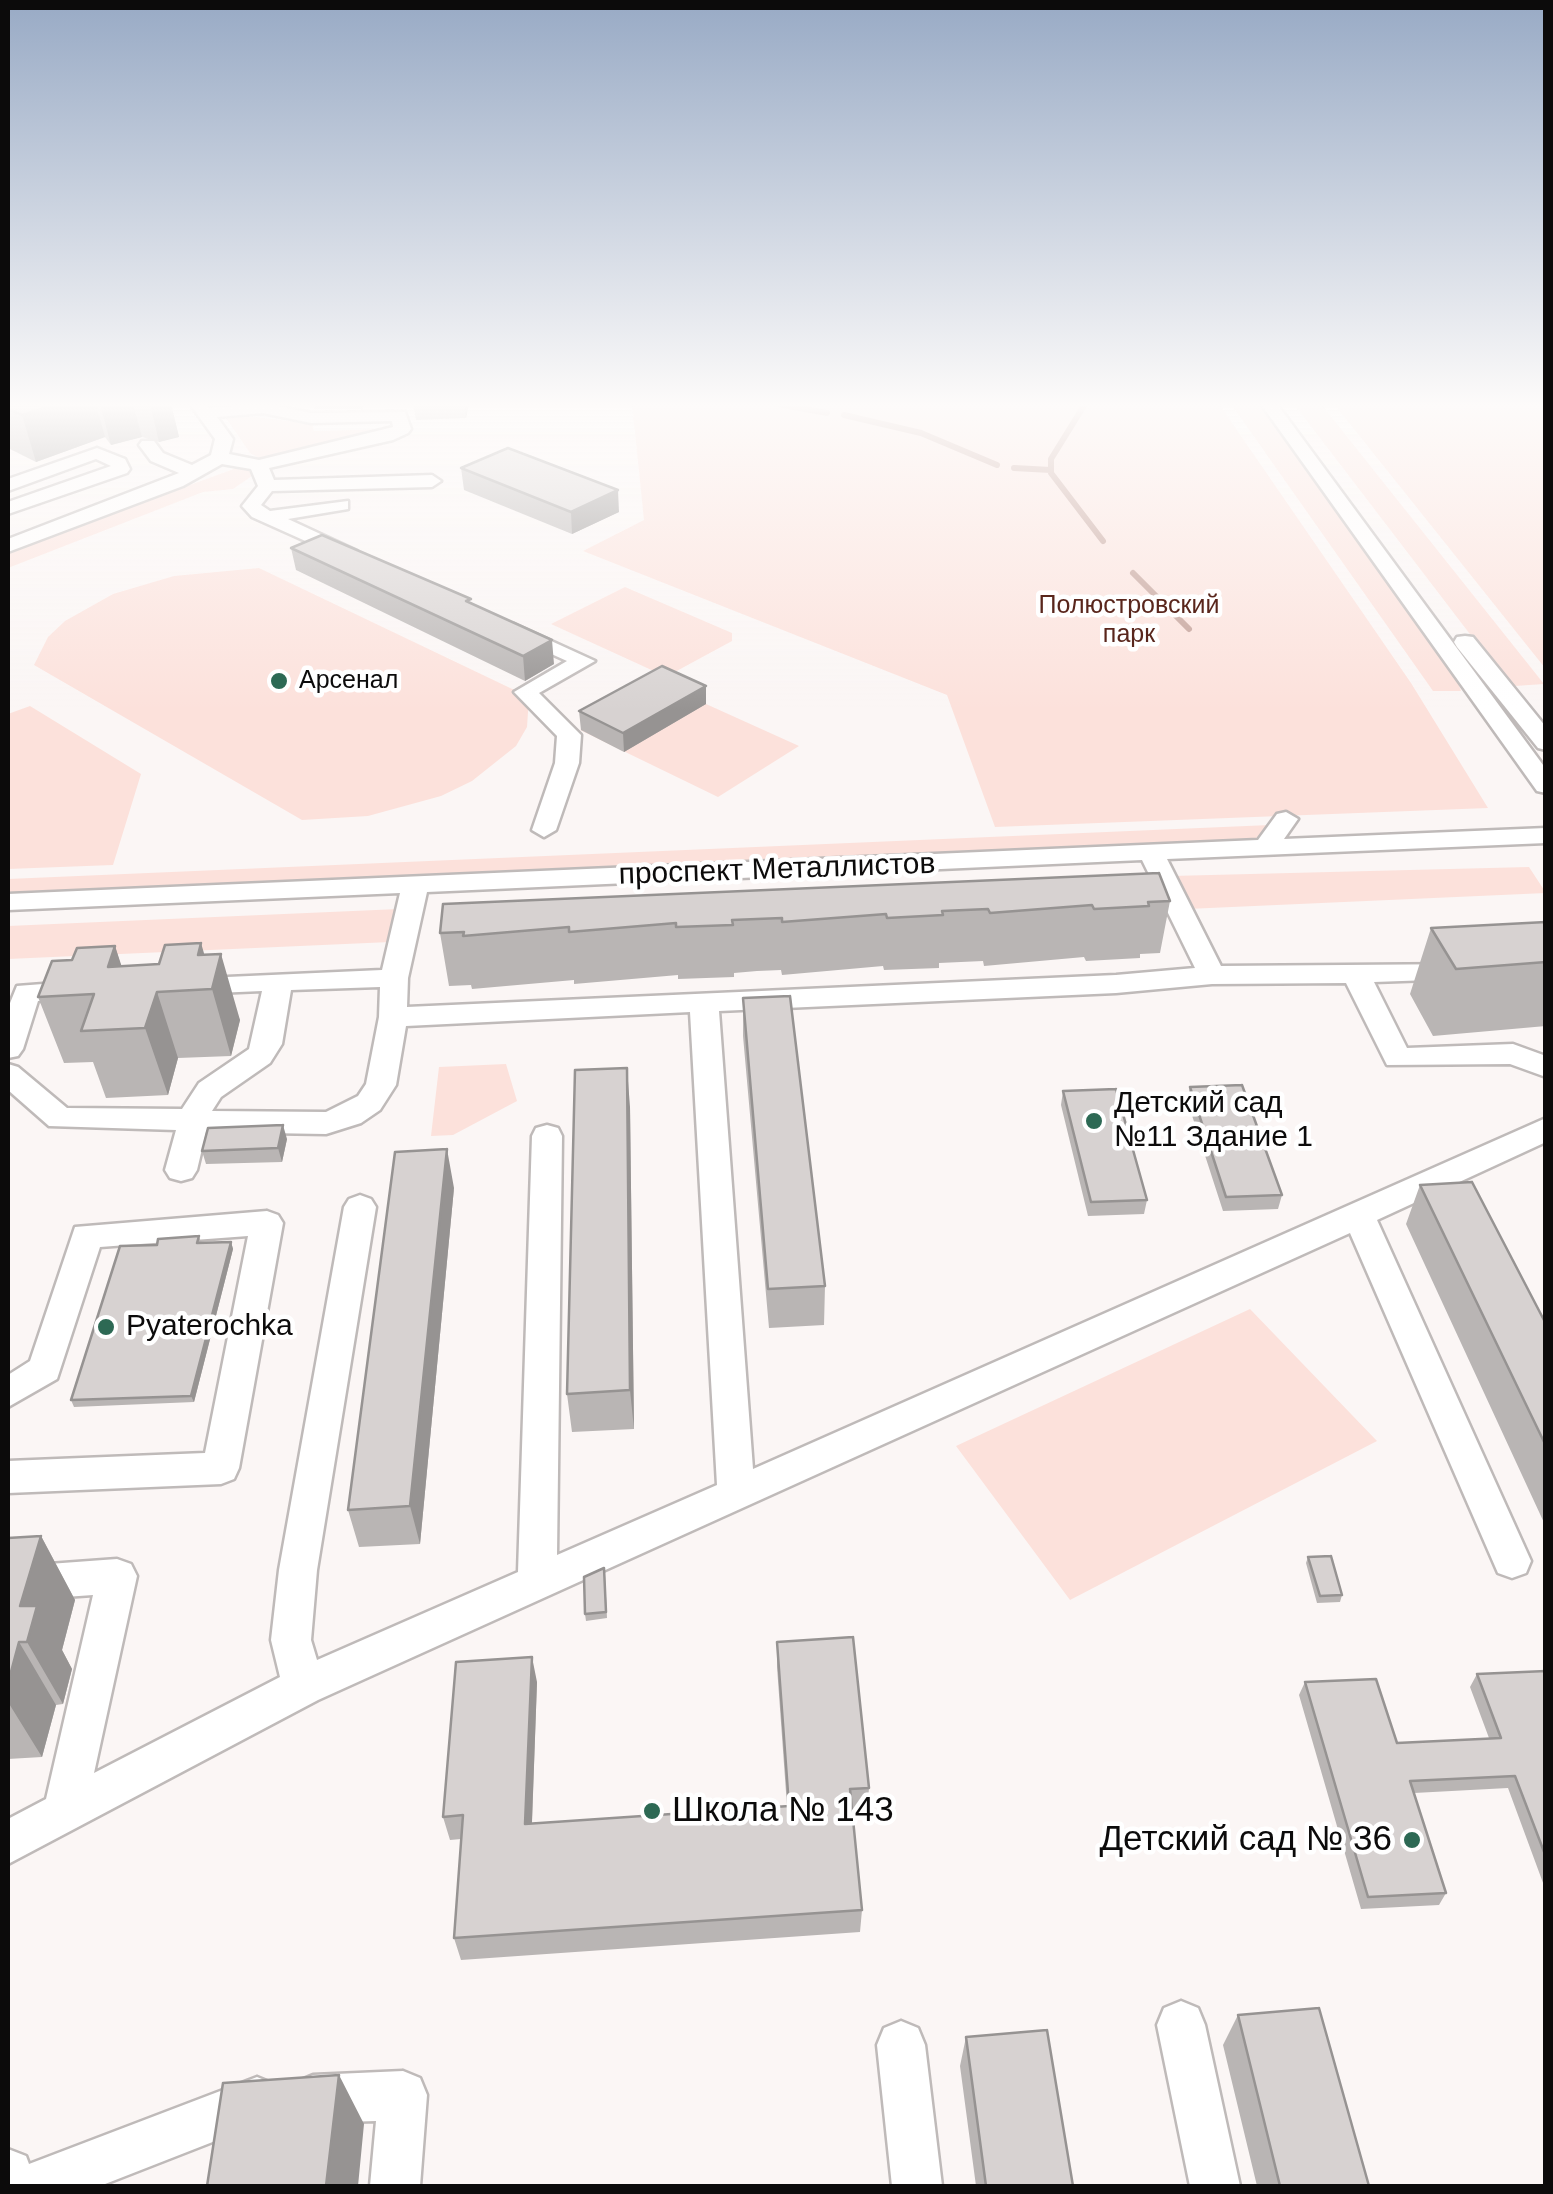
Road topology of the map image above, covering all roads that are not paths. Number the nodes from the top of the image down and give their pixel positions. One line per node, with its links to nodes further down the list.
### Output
1 (122, 506): 7 (street)
2 (252, 506): 6 (street)
3 (332, 506): 6 (street)
4 (1343, 506): 11 (street)
5 (1365, 506): 10 (street)
6 (267, 517): 8 (street)
7 (12, 555)
8 (372, 565)
9 (496, 621): 13 (street)
10 (1546, 743)
11 (1546, 786)
12 (1286, 819): 15 (street)
13 (544, 830)
14 (1546, 835): 15 (street, проспект Металлистов)
15 (1265, 848): 17 (street, проспект Металлистов)
16 (1546, 855): 17 (street, проспект Металлистов)
17 (1155, 861): 18 (street, проспект Металлистов); 22 (street)
18 (414, 893): 19 (street, проспект Металлистов); 20 (street, проспект Металлистов); 24 (street)
19 (8, 902)
20 (8, 918)
21 (1480, 969): 23 (street)
22 (1212, 974): 23 (street); 29 (street)
23 (1356, 974): 32 (street)
24 (394, 978): 25 (street); 30 (street)
25 (278, 982): 26 (street); 34 (street)
26 (162, 986)
27 (104, 989): 28 (street)
28 (17, 991): 31 (street)
29 (704, 1002): 30 (street); 42 (street)
30 (393, 1017): 34 (street)
31 (8, 1049)
32 (1546, 1067)
33 (8, 1074): 34 (street)
34 (194, 1121): 37 (street)
35 (1546, 1129): 39 (street)
36 (547, 1136): 44 (street)
37 (181, 1170)
38 (360, 1207): 46 (street)
39 (1359, 1216): 42 (street); 43 (street)
40 (8, 1393): 41 (street)
41 (8, 1477)
42 (736, 1491): 44 (street)
43 (1512, 1561)
44 (537, 1580): 46 (street)
45 (8, 1584): 47 (street)
46 (304, 1686): 47 (street)
47 (65, 1808): 48 (street)
48 (8, 1842)
49 (1181, 2025): 56 (street)
50 (901, 2045): 55 (street)
51 (8, 2174): 52 (street)
52 (12, 2186)
53 (37, 2186): 54 (street)
54 (395, 2186)
55 (917, 2186)
56 (1215, 2186)

